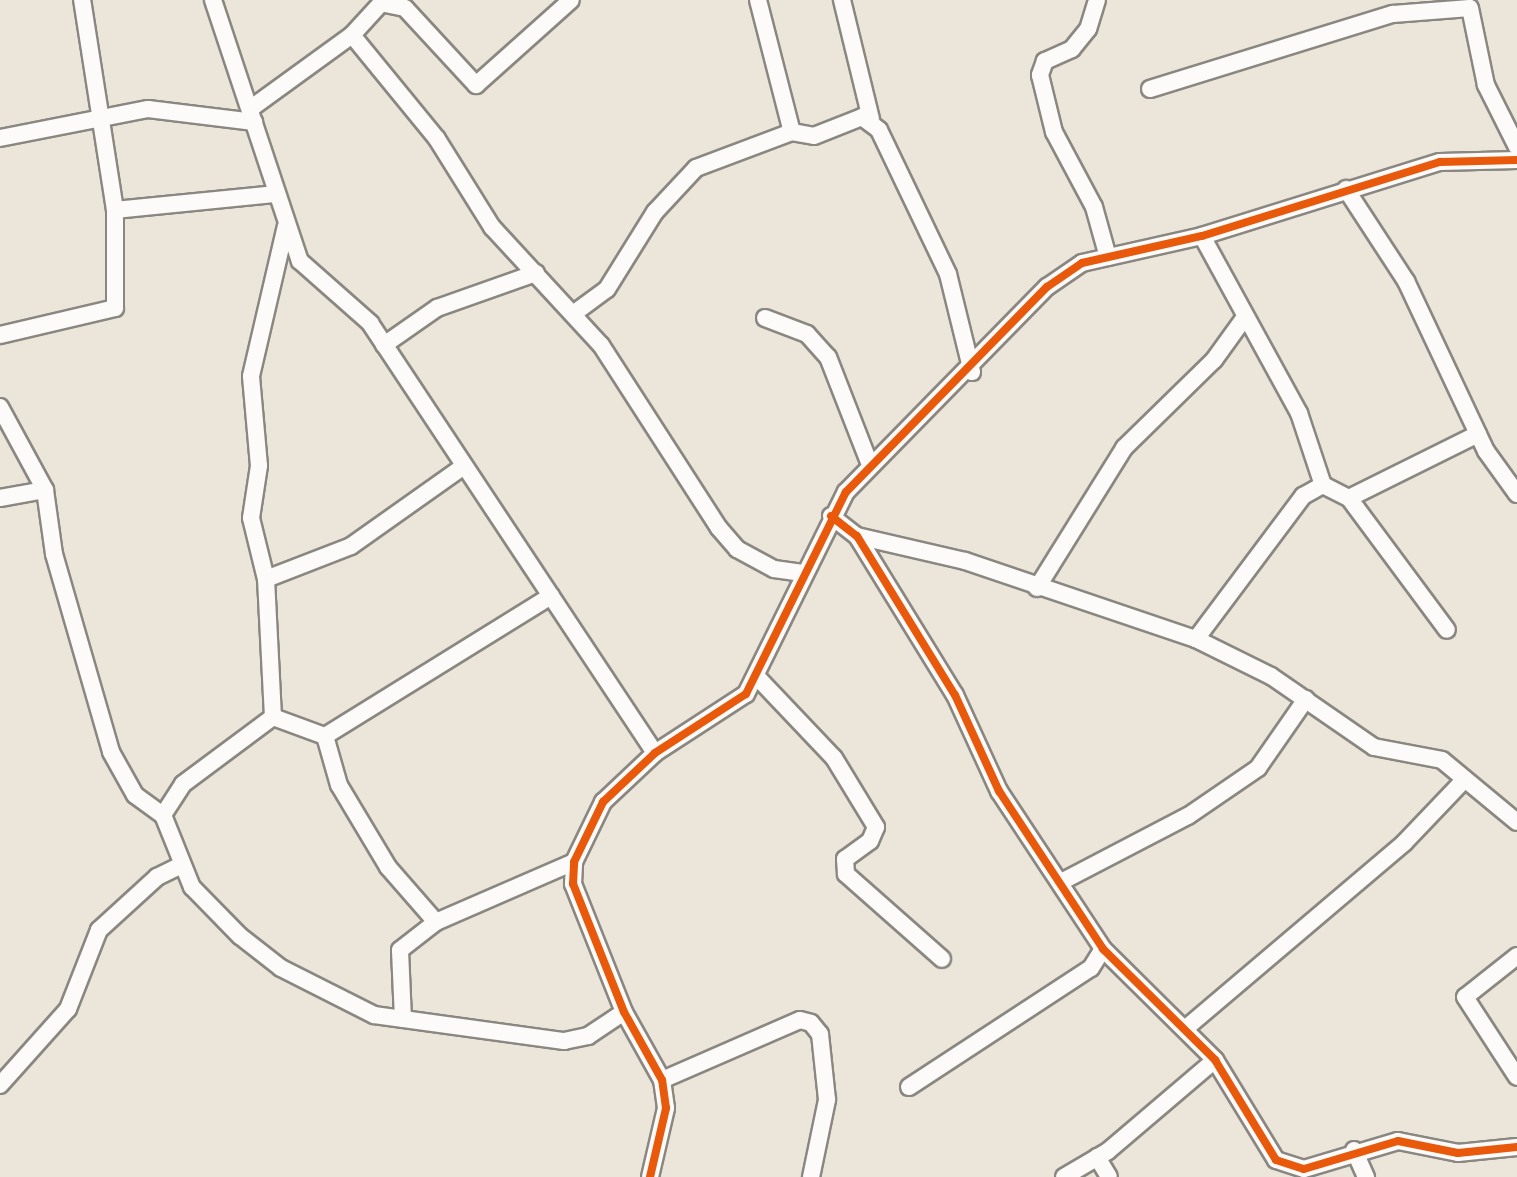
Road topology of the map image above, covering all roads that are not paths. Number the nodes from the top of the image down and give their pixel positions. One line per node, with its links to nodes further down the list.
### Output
1 (82, 0): 11 (street)
2 (213, 0): 10 (street)
3 (571, 0): 7 (street)
4 (758, 0): 13 (street)
5 (842, 0): 12 (street)
6 (1097, 0): 22 (street)
7 (384, 2): 8 (street)
8 (352, 35): 10 (street); 23 (street)
9 (1150, 89): 15 (street)
10 (252, 116): 11 (street); 18 (street)
11 (101, 117): 14 (street); 19 (street)
12 (871, 119): 13 (street); 29 (street)
13 (792, 132): 24 (street)
14 (0, 138)
15 (1517, 147)
16 (1517, 160): 17 (street)
17 (1346, 189): 21 (street); 31 (street)
18 (276, 194): 19 (street); 20 (street)
19 (115, 210): 27 (street)
20 (286, 226): 28 (street); 42 (street)
21 (1202, 236): 22 (street); 25 (street)
22 (1108, 257): 29 (street)
23 (536, 273): 24 (street); 28 (street)
24 (573, 314): 41 (street)
25 (1245, 317): 34 (street); 43 (street)
26 (765, 318): 32 (street)
27 (0, 335)
28 (384, 345): 33 (street)
29 (972, 372): 32 (street)
30 (0, 407): 35 (street)
31 (1478, 434): 36 (street); 38 (street)
32 (870, 465): 39 (street)
33 (461, 468): 42 (street); 44 (street)
34 (1323, 485): 38 (street); 46 (street)
35 (45, 490): 37 (street); 53 (street)
36 (1517, 494)
37 (0, 498)
38 (1349, 498): 45 (street)
39 (831, 516): 40 (street); 41 (street)
40 (857, 536): 43 (street); 57 (street)
41 (803, 573): 47 (street)
42 (266, 579): 49 (street)
43 (1037, 588): 46 (street)
44 (551, 596): 50 (street); 51 (street)
45 (1447, 630)
46 (1196, 639): 48 (street)
47 (758, 678): 51 (street); 61 (street)
48 (1306, 699): 52 (street); 57 (street)
49 (273, 717): 50 (street); 53 (street)
50 (325, 736): 58 (street)
51 (655, 753): 55 (street)
52 (1462, 782): 54 (street); 64 (street)
53 (163, 815): 56 (street)
54 (1517, 822)
55 (574, 862): 58 (street); 62 (street)
56 (180, 866): 63 (street); 68 (street)
57 (1061, 882): 59 (street)
58 (436, 922): 63 (street)
59 (1103, 949): 64 (street); 69 (street)
60 (1517, 956): 66 (street)
61 (942, 959)
62 (624, 1012): 63 (street); 67 (street)
63 (403, 1019)
64 (1186, 1028): 65 (street)
65 (1215, 1060): 71 (street); 72 (street)
66 (1517, 1077)
67 (662, 1080): 73 (street); 74 (street)
68 (0, 1085)
69 (909, 1087)
70 (1517, 1147): 71 (street)
71 (1354, 1150): 77 (street)
72 (1097, 1157): 75 (street); 76 (street)
73 (650, 1177)
74 (811, 1177)
75 (1064, 1177)
76 (1109, 1177)
77 (1366, 1177)

